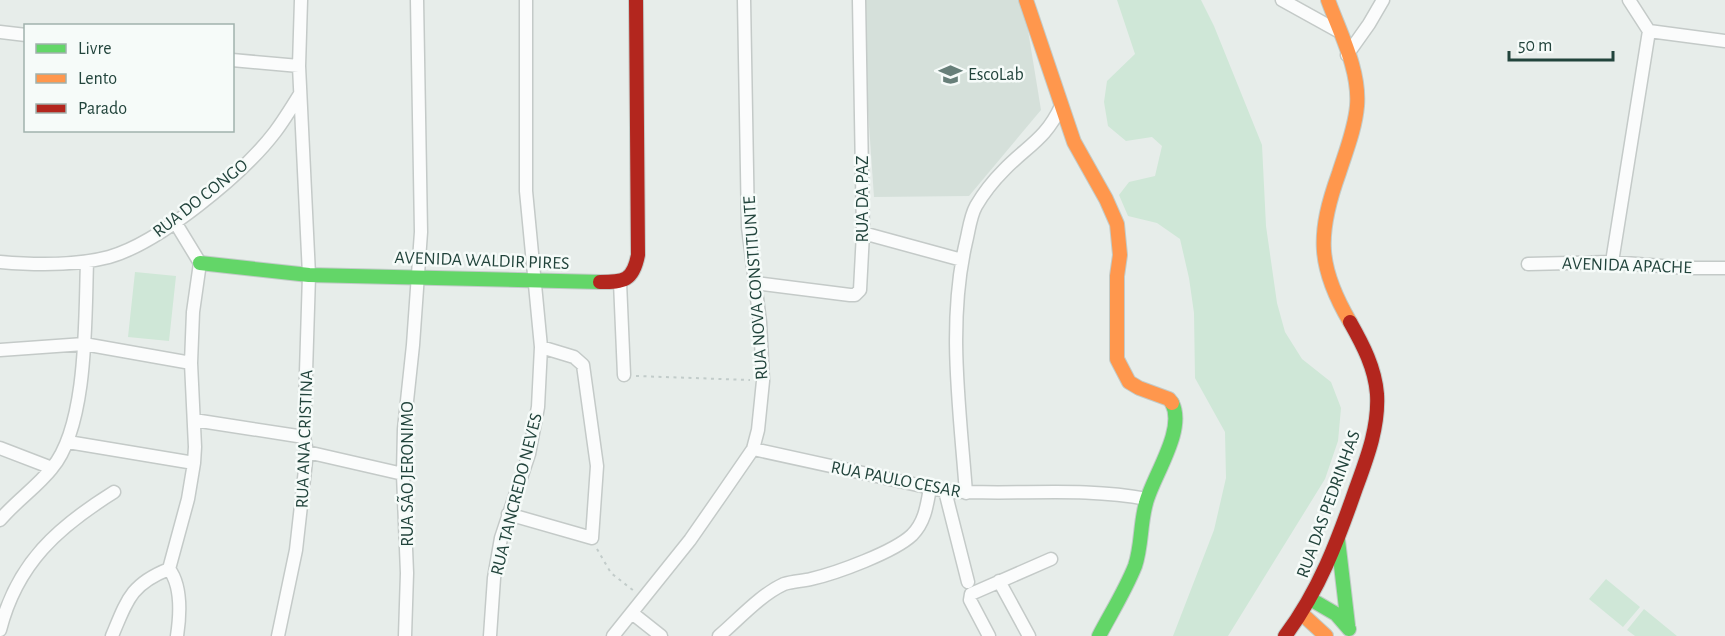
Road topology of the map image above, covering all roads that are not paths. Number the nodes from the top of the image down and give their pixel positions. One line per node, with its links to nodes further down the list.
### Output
1 (301, 0): 19 (street)
2 (417, 0): 32 (street, RUA SÃO JERONIMO)
3 (526, 0): 33 (street, RUA TANCREDO NEVES)
4 (636, 0): 34 (street)
5 (744, 0): 35 (street, RUA NOVA CONSTITUNTE)
6 (859, 0): 23 (street, RUA DA PAZ)
7 (1026, 0): 21 (street)
8 (1282, 0): 12 (street)
9 (1328, 0): 12 (street, RUA DAS PEDRINHAS)
10 (1383, 0): 17 (street)
11 (1629, 0): 13 (street)
12 (1338, 31): 17 (street, RUA DAS PEDRINHAS)
13 (1649, 31): 16 (street); 27 (street)
14 (0, 32): 15 (street)
15 (24, 35)
16 (1725, 41)
17 (1347, 55): 57 (street, RUA DAS PEDRINHAS)
18 (234, 60): 19 (street)
19 (299, 66): 20 (street)
20 (300, 94): 22 (street, RUA DO CONGO); 31 (street)
21 (1061, 106): 24 (street); 54 (street)
22 (175, 222): 26 (street, RUA DO CONGO); 28 (street)
23 (863, 233): 24 (street); 35 (street, RUA DA PAZ)
24 (962, 260): 53 (street)
25 (0, 262): 26 (street, RUA DO CONGO)
26 (87, 262): 36 (street)
27 (1612, 262): 29 (street, AVENIDA APACHE); 30 (street, AVENIDA APACHE)
28 (200, 263): 31 (street, AVENIDA WALDIR PIRES); 39 (street)
29 (1528, 264)
30 (1725, 268)
31 (309, 275): 32 (street, AVENIDA WALDIR PIRES); 42 (street, RUA ANA CRISTINA)
32 (418, 276): 33 (street, AVENIDA WALDIR PIRES); 49 (street, RUA SÃO JERONIMO)
33 (533, 280): 34 (street, AVENIDA WALDIR PIRES); 37 (street, RUA TANCREDO NEVES)
34 (620, 282): 40 (street)
35 (755, 283): 45 (street, RUA NOVA CONSTITUNTE)
36 (84, 344): 38 (street); 39 (street); 43 (street)
37 (541, 347): 55 (street, RUA TANCREDO NEVES); 55 (street)
38 (0, 350)
39 (191, 363): 41 (street)
40 (624, 375)
41 (194, 420): 42 (street); 47 (street)
42 (304, 437): 46 (street, RUA ANA CRISTINA)
43 (68, 442): 47 (street); 48 (street)
44 (0, 448): 48 (street)
45 (753, 449): 50 (street, RUA PAULO CESAR); 63 (street, RUA NOVA CONSTITUNTE)
46 (307, 452): 49 (street); 69 (street, RUA ANA CRISTINA)
47 (194, 463): 59 (street)
48 (52, 468): 56 (street)
49 (403, 474): 70 (street, RUA SÃO JERONIMO)
50 (930, 488): 51 (street, RUA PAULO CESAR); 74 (street)
51 (945, 491): 53 (street, RUA PAULO CESAR); 61 (street)
52 (114, 492): 65 (street)
53 (966, 493): 54 (street, RUA PAULO CESAR)
54 (1147, 500): 77 (street)
55 (508, 514): 71 (street, RUA TANCREDO NEVES)
56 (0, 520)
57 (1338, 539): 62 (street, RUA DAS PEDRINHAS); 66 (street)
58 (1052, 559): 60 (street)
59 (169, 569): 67 (street); 68 (street)
60 (999, 581): 61 (street); 76 (street)
61 (969, 588): 75 (street)
62 (1312, 600): 64 (street, RUA DAS PEDRINHAS); 66 (street)
63 (632, 613): 72 (street, RUA NOVA CONSTITUNTE); 73 (street)
64 (1302, 614): 78 (street, RUA DAS PEDRINHAS); 79 (street)
65 (0, 630)
66 (1350, 631)
67 (112, 636)
68 (177, 636)
69 (278, 636)
70 (405, 636)
71 (490, 636)
72 (613, 636)
73 (661, 636)
74 (719, 636)
75 (989, 636)
76 (1029, 636)
77 (1099, 636)
78 (1285, 636)
79 (1326, 636)

